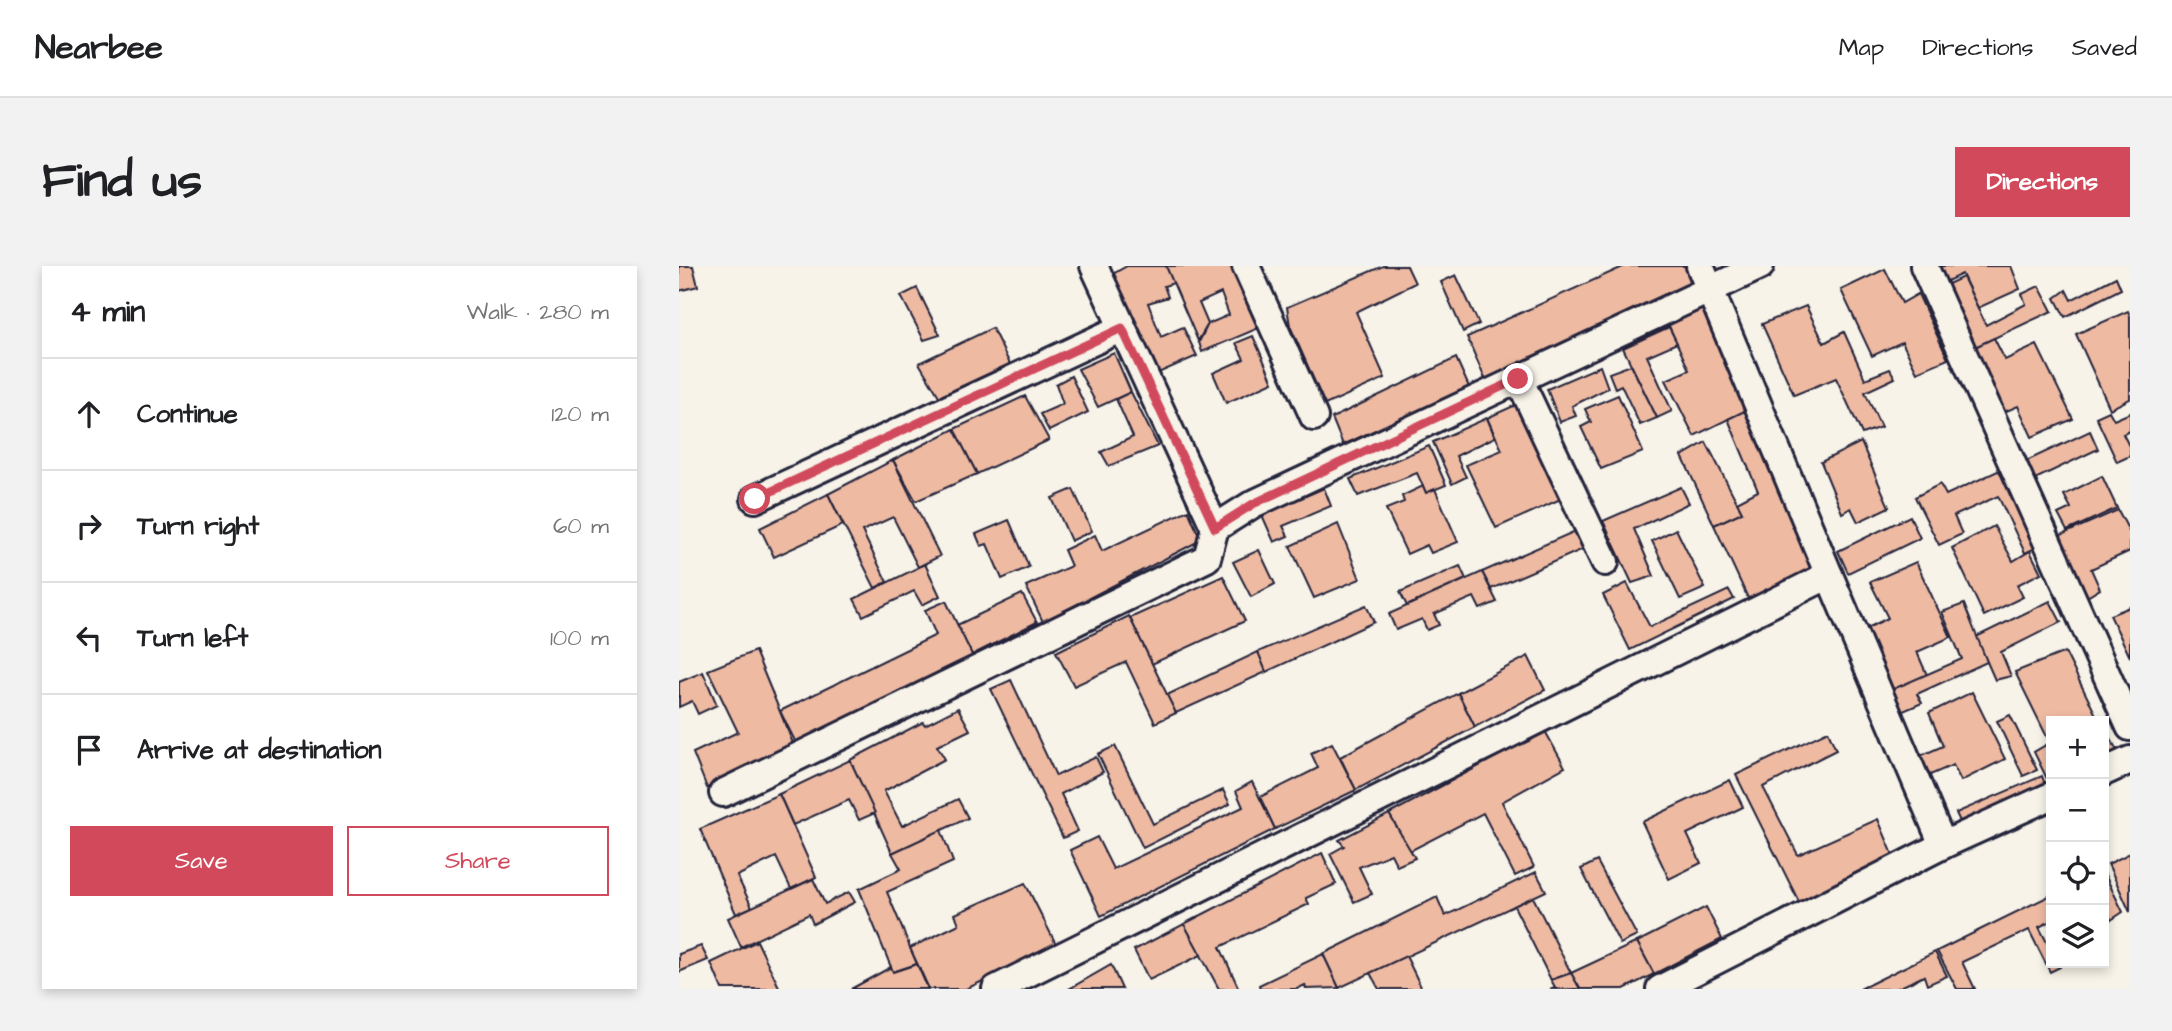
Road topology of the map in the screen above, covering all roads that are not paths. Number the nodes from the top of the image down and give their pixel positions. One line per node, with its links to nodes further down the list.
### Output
1 (1094, 266): 6 (street)
2 (1246, 266): 8 (street)
3 (1760, 266): 5 (street)
4 (1924, 266): 13 (street)
5 (1705, 278): 7 (street); 12 (street)
6 (1122, 328): 9 (street); 10 (street)
7 (1518, 379): 10 (street); 11 (street)
8 (1314, 416)
9 (755, 499)
10 (1215, 528): 16 (street)
11 (1605, 562)
12 (1829, 575): 18 (street); 19 (street)
13 (2130, 727)
14 (2130, 760): 15 (street)
15 (2109, 770)
16 (723, 793)
17 (2046, 798): 18 (street)
18 (1943, 845): 20 (street)
19 (996, 989)
20 (1660, 989)

